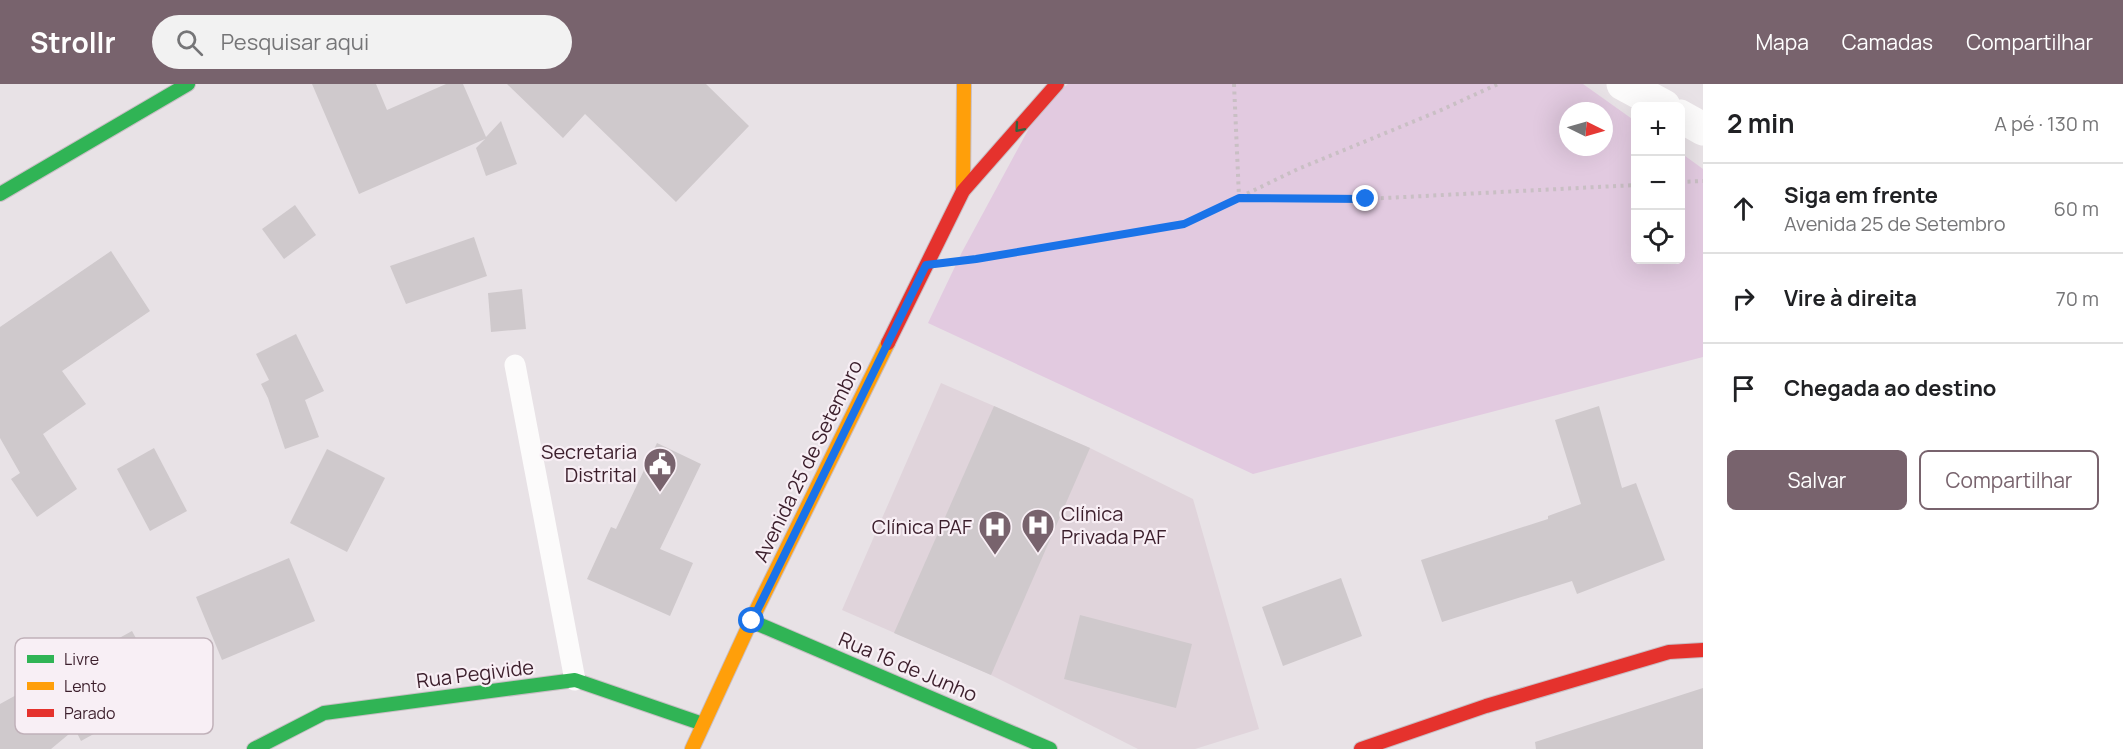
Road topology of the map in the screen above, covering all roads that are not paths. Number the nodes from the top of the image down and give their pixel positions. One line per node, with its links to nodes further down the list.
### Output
1 (188, 84): 9 (street)
2 (964, 84): 8 (street, Avenida 25 de Setembro)
3 (1057, 84): 8 (street, Avenida 25 de Setembro, one-way to 8)
4 (1623, 84): 5 (street)
5 (1657, 102)
6 (1685, 119): 7 (street)
7 (1703, 129)
8 (963, 191): 11 (street, Avenida 25 de Setembro)
9 (0, 194)
10 (515, 365): 13 (lane)
11 (752, 621): 14 (street, Avenida 25 de Setembro); 17 (street, Rua 16 de Junho)
12 (1703, 650): 18 (street)
13 (575, 681): 14 (street, Rua Pegivide); 15 (street, Rua Pegivide)
14 (703, 724): 16 (street, Avenida 25 de Setembro)
15 (254, 749)
16 (692, 749)
17 (1050, 749)
18 (1361, 749)

